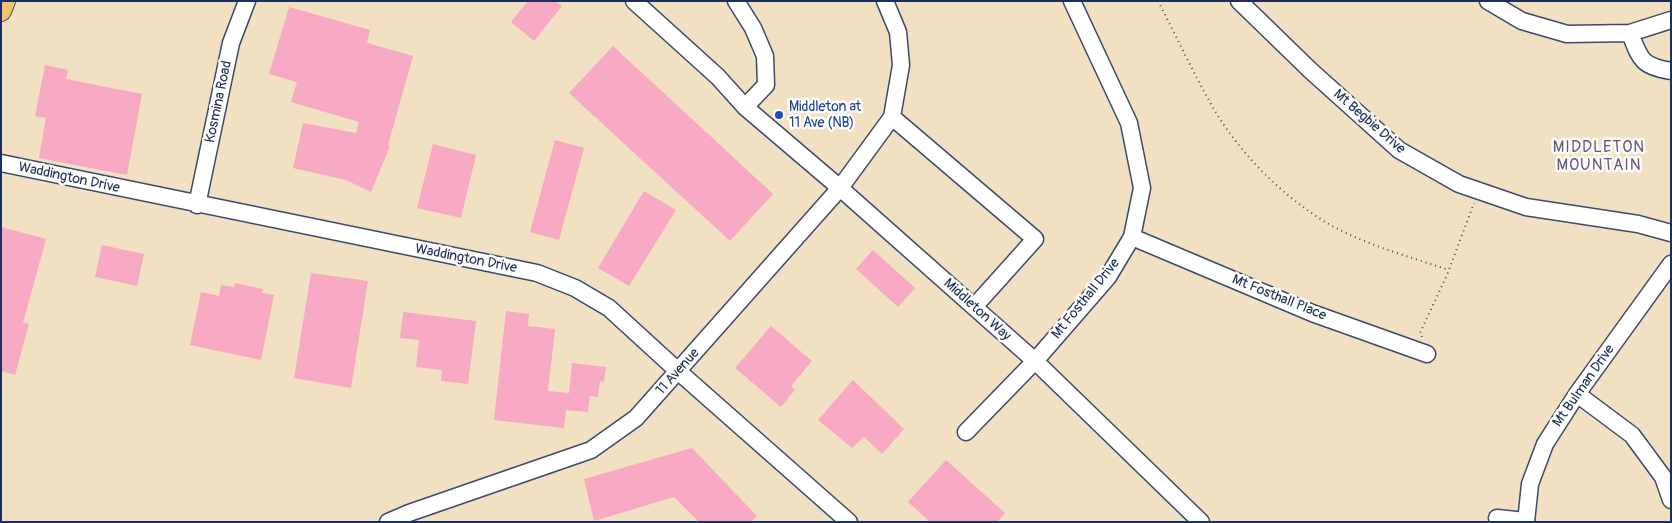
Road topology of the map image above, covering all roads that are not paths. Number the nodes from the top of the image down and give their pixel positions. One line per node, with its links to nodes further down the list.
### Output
1 (5, 1): 9 (main road)
2 (247, 1): 17 (street, Kosmina Road)
3 (634, 1): 13 (street, Middleton Way)
4 (736, 1): 13 (street)
5 (885, 1): 14 (street, 11 Avenue)
6 (1072, 1): 19 (street, Mt Fosthall Drive)
7 (1239, 1): 18 (street, Mt Begbie Drive)
8 (1488, 1): 11 (street)
9 (1, 11)
10 (1671, 20): 11 (street)
11 (1630, 33): 12 (street)
12 (1671, 71)
13 (745, 107): 16 (street, Middleton Way)
14 (892, 117): 16 (street, 11 Avenue); 21 (street)
15 (1, 163): 17 (street, Waddington Drive)
16 (840, 188): 21 (street, Middleton Way); 24 (street, 11 Avenue)
17 (198, 205): 24 (street, Waddington Drive)
18 (1671, 233)
19 (1132, 237): 22 (street, Mt Fosthall Place); 23 (street, Mt Fosthall Drive)
20 (1671, 264): 25 (street, Mt Bulman Drive)
21 (974, 307): 23 (street, Middleton Way)
22 (1427, 354)
23 (1035, 361): 26 (street, Mt Fosthall Drive); 32 (street, Middleton Way)
24 (679, 372): 30 (street, 11 Avenue); 31 (street, Waddington Drive)
25 (1577, 394): 27 (street); 29 (street, Mt Bulman Drive)
26 (966, 432)
27 (1671, 500)
28 (1497, 518): 29 (street, Mt Bulman Drive)
29 (1526, 521)
30 (388, 522)
31 (849, 522)
32 (1201, 522)

